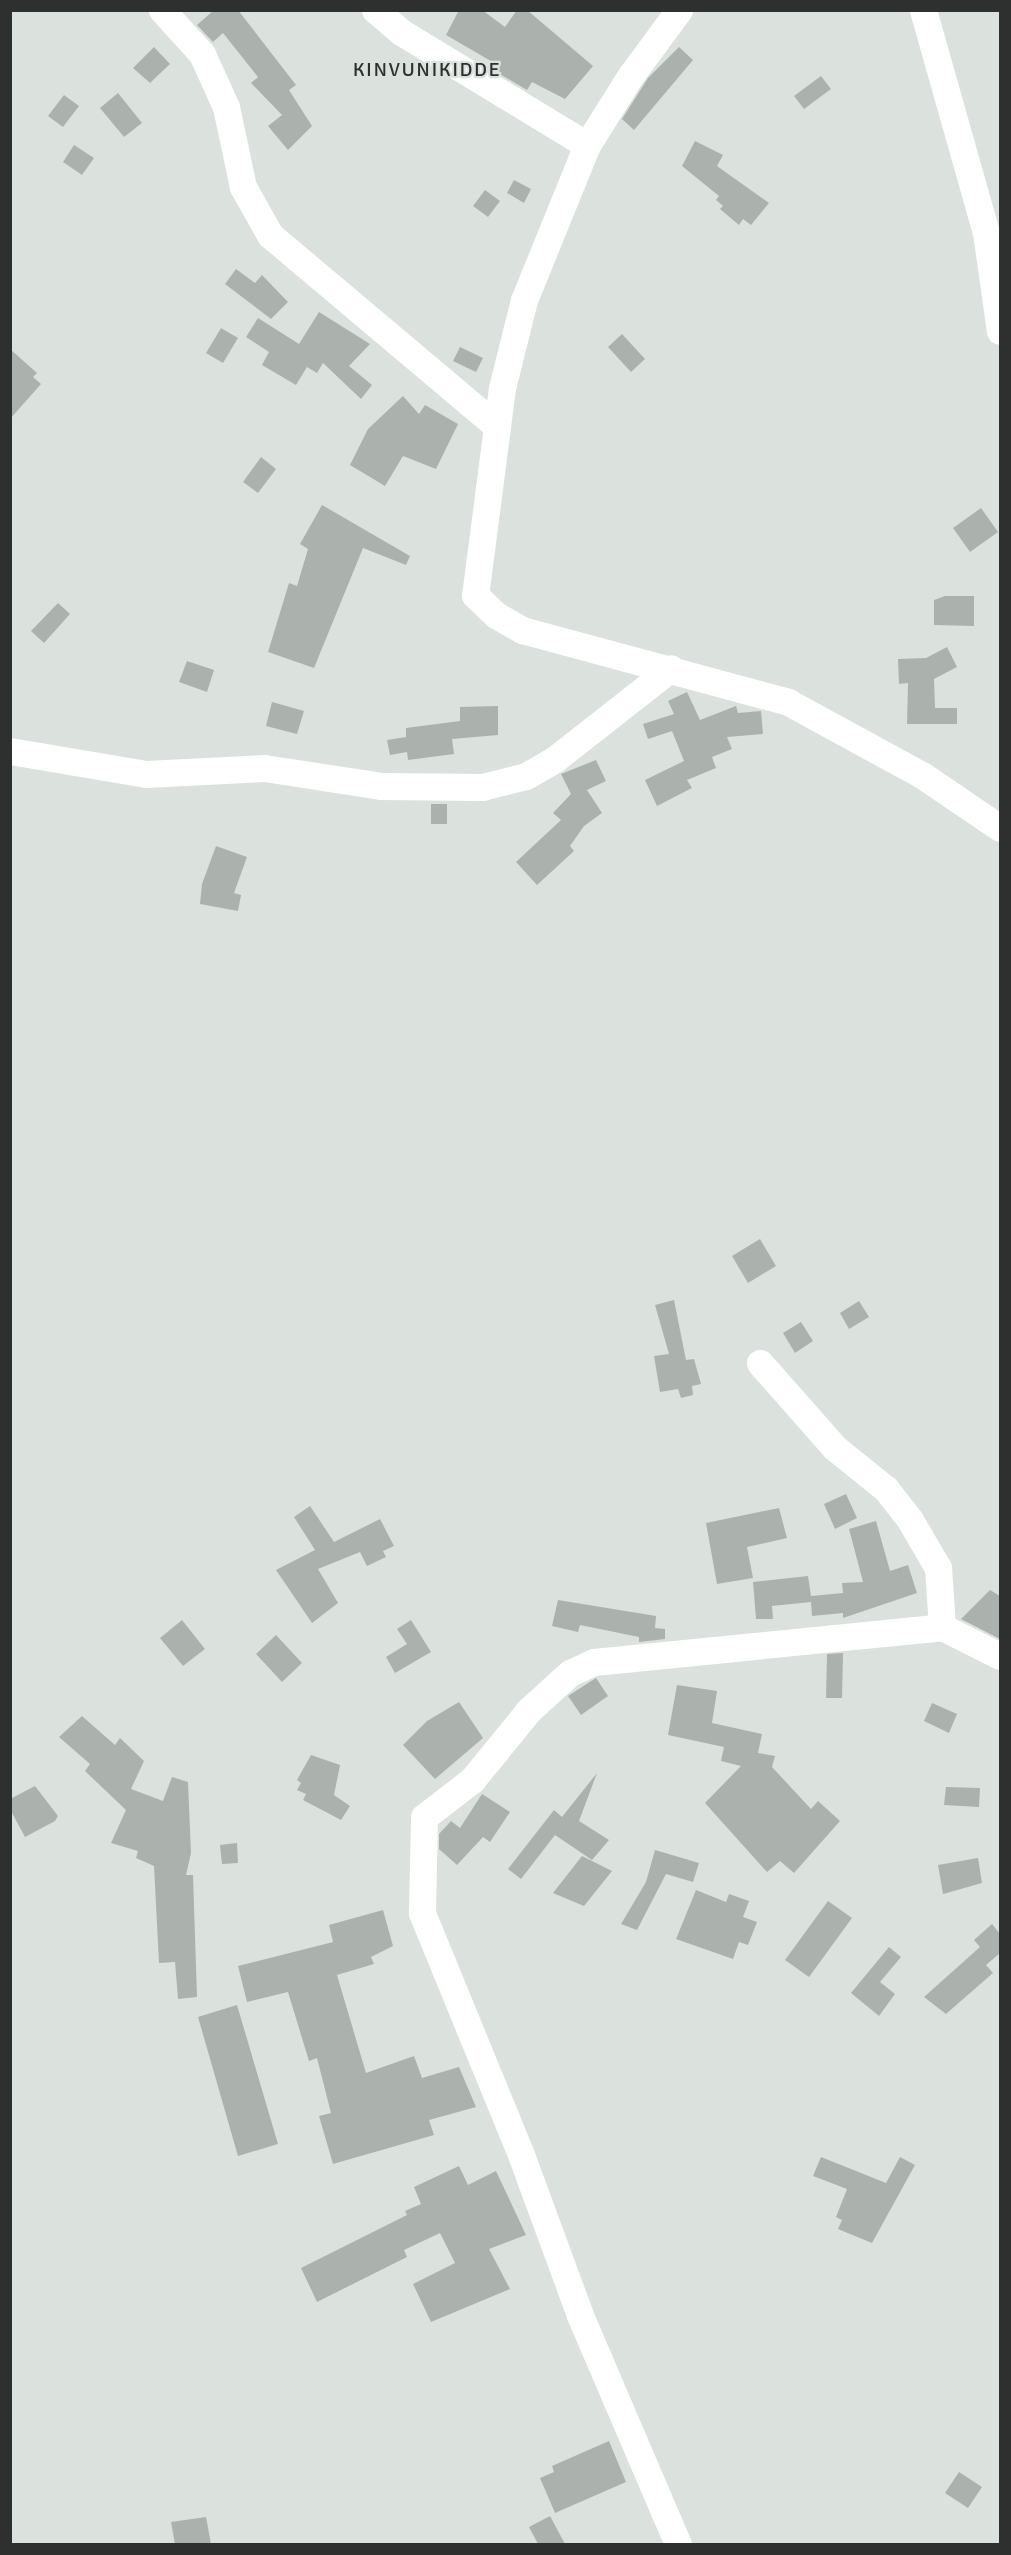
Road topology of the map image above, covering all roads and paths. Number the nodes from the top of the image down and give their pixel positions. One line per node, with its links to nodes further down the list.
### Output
1 (162, 10): 7 (street)
2 (375, 10): 5 (street)
3 (679, 10): 5 (street)
4 (923, 10): 6 (street)
5 (587, 145): 7 (street)
6 (1000, 331)
7 (497, 426): 8 (street)
8 (671, 668): 9 (street); 10 (street)
9 (10, 751)
10 (1000, 828)
11 (760, 1363): 12 (street)
12 (942, 1627): 13 (street); 14 (street)
13 (1000, 1656)
14 (678, 2544)

